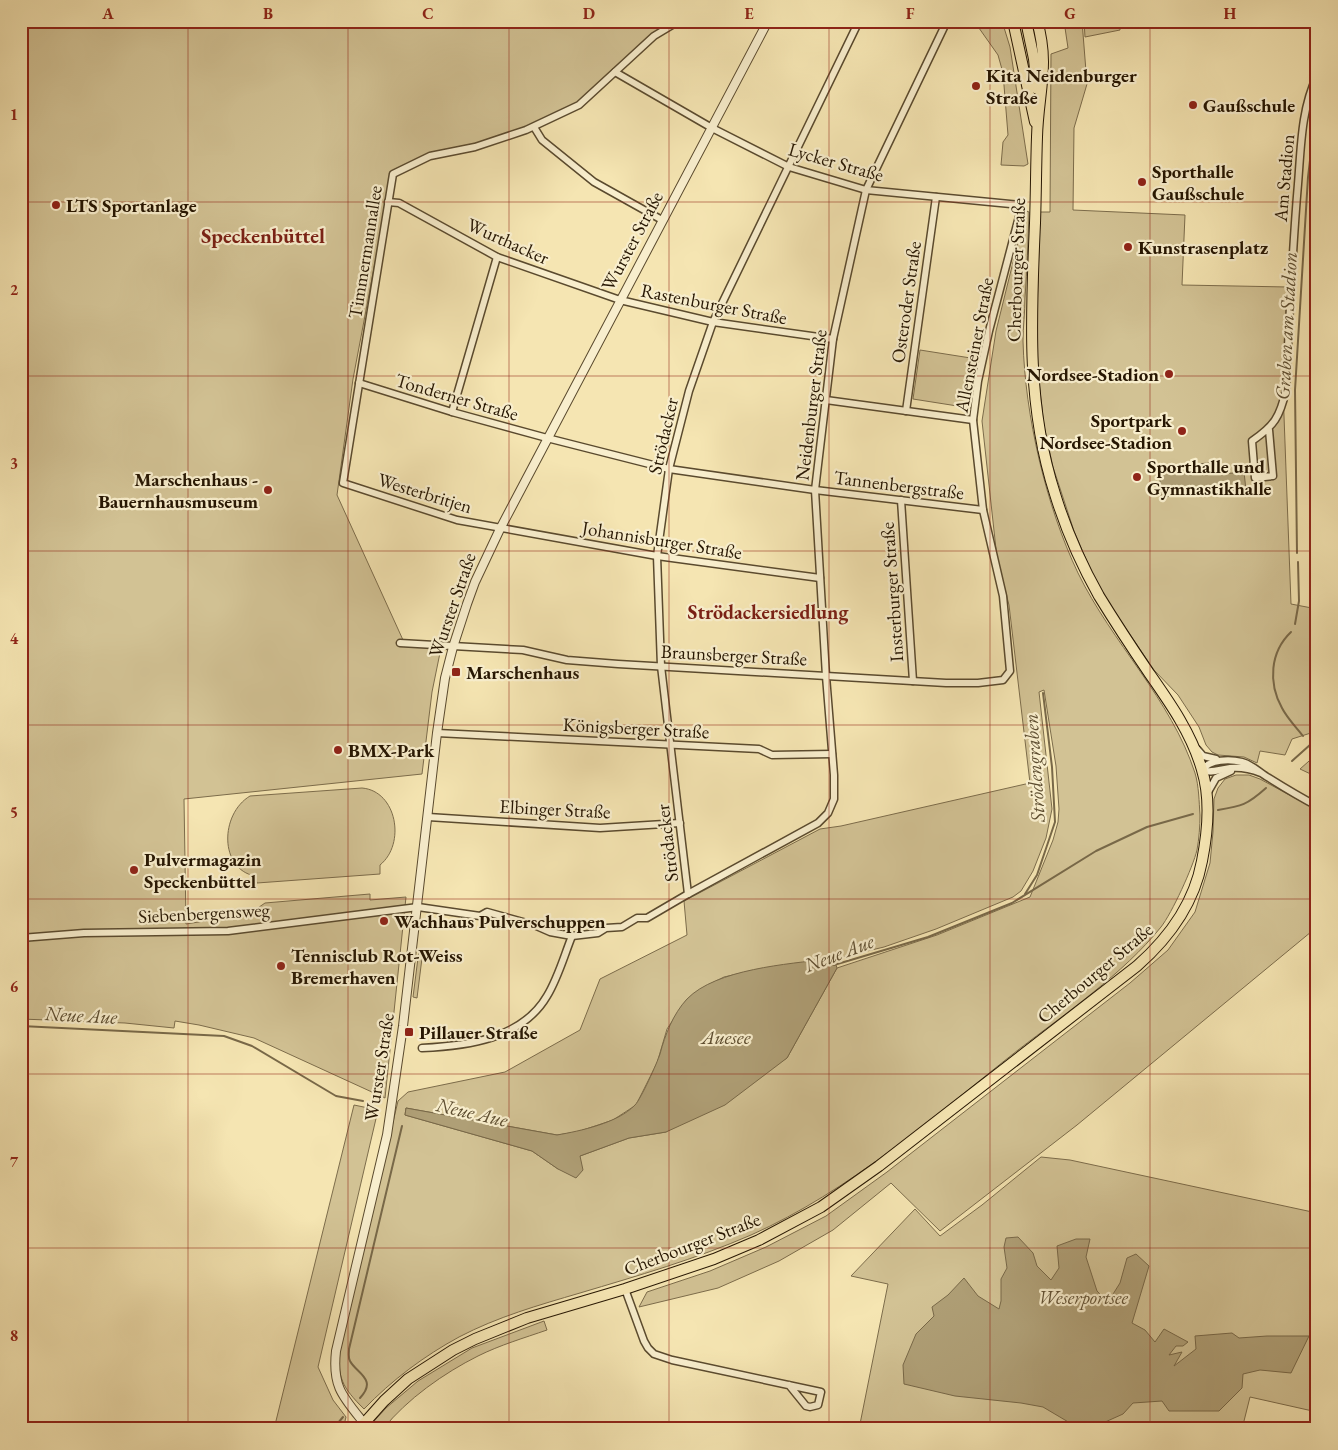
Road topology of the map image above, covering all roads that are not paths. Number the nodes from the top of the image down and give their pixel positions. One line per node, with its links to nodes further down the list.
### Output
1 (679, 21): 8 (street, Timmermannallee)
2 (768, 21): 11 (street, Wurster Straße)
3 (859, 21): 13 (street, Strödacker)
4 (947, 21): 14 (street, Neidenburger Straße)
5 (1013, 21): 12 (main road, Cherbourger Straße)
6 (1026, 21): 12 (main road)
7 (1037, 21): 12 (main road, Cherbourger Straße)
8 (615, 72): 10 (street, Timmermannallee); 11 (street, Lycker Straße)
9 (1317, 76): 28 (street, Am Stadion)
10 (534, 127): 16 (street, Timmermannallee); 18 (street)
11 (712, 128): 13 (street, Lycker Straße); 18 (street, Wurster Straße)
12 (1037, 133): 45 (main road, Cherbourger Straße)
13 (789, 168): 14 (street, Lycker Straße); 21 (street, Strödacker)
14 (866, 190): 15 (street, Lycker Straße); 22 (street, Neidenburger Straße)
15 (936, 197): 17 (street, Lycker Straße); 25 (street, Osteroder Straße)
16 (388, 202): 19 (street, Wurthacker); 23 (street, Timmermannallee)
17 (1020, 205): 27 (street, Allensteiner Straße)
18 (662, 220): 20 (street, Wurster Straße)
19 (497, 257): 20 (street, Wurthacker); 26 (street)
20 (620, 300): 21 (street, Rastenburger Straße); 29 (street, Wurster Straße)
21 (713, 322): 22 (street, Rastenburger Straße); 30 (street, Strödacker)
22 (833, 340): 24 (street, Neidenburger Straße)
23 (359, 383): 26 (street, Tonderner Straße); 31 (street, Timmermannallee)
24 (826, 400): 25 (street); 32 (street, Neidenburger Straße)
25 (906, 411): 27 (street)
26 (452, 412): 29 (street, Tonderner Straße)
27 (973, 420): 34 (street, Allensteiner Straße)
28 (1269, 430): 28 (street, Am Stadion)
29 (547, 438): 30 (street, Tannenbergstraße); 35 (street, Wurster Straße)
30 (669, 469): 32 (street, Tannenbergstraße); 36 (street, Strödacker)
31 (343, 483): 35 (street, Westerbritjen)
32 (815, 490): 33 (street, Tannenbergstraße); 37 (street, Neidenburger Straße)
33 (901, 500): 34 (street, Tannenbergstraße); 43 (street, Insterburger Straße)
34 (983, 510): 41 (street, Allensteiner Straße)
35 (500, 529): 36 (street, Johannisburger Straße); 39 (street, Wurster Straße)
36 (657, 556): 37 (street, Johannisburger Straße); 40 (street, Strödacker)
37 (820, 578): 42 (street, Neidenburger Straße)
38 (400, 643): 39 (street)
39 (452, 647): 40 (street, Braunsberger Straße); 44 (street, Wurster Straße)
40 (661, 666): 42 (street, Braunsberger Straße); 46 (street, Strödacker)
41 (1010, 671): 43 (street, Braunsberger Straße)
42 (826, 676): 43 (street, Braunsberger Straße); 47 (street, Neidenburger Straße)
43 (913, 681)
44 (437, 733): 46 (street, Königsberger Straße); 55 (street, Wurster Straße)
45 (1192, 743): 48 (street); 50 (main road, Cherbourger Straße)
46 (670, 744): 47 (street, Königsberger Straße); 56 (street, Strödacker)
47 (832, 754): 54 (street, Neidenburger Straße)
48 (1229, 762): 50 (street); 51 (street)
49 (1240, 768): 50 (street); 51 (street); 52 (street)
50 (1202, 770): 52 (main road, Cherbourger Straße)
51 (1261, 773): 53 (street)
52 (1207, 800): 62 (main road, Cherbourger Straße)
53 (1317, 806)
54 (828, 813): 57 (street, Siebenbergensweg)
55 (428, 817): 56 (street, Elbinger Straße); 58 (street, Wurster Straße)
56 (680, 823): 57 (street, Strödacker)
57 (688, 894): 59 (street, Siebenbergensweg)
58 (418, 907): 59 (street, Siebenbergensweg); 60 (street, Siebenbergensweg); 64 (street, Wurster Straße)
59 (572, 936): 61 (street)
60 (21, 938)
61 (422, 1048)
62 (625, 1289): 63 (street); 64 (main road, Cherbourger Straße)
63 (789, 1385): 63 (street)
64 (361, 1426)

